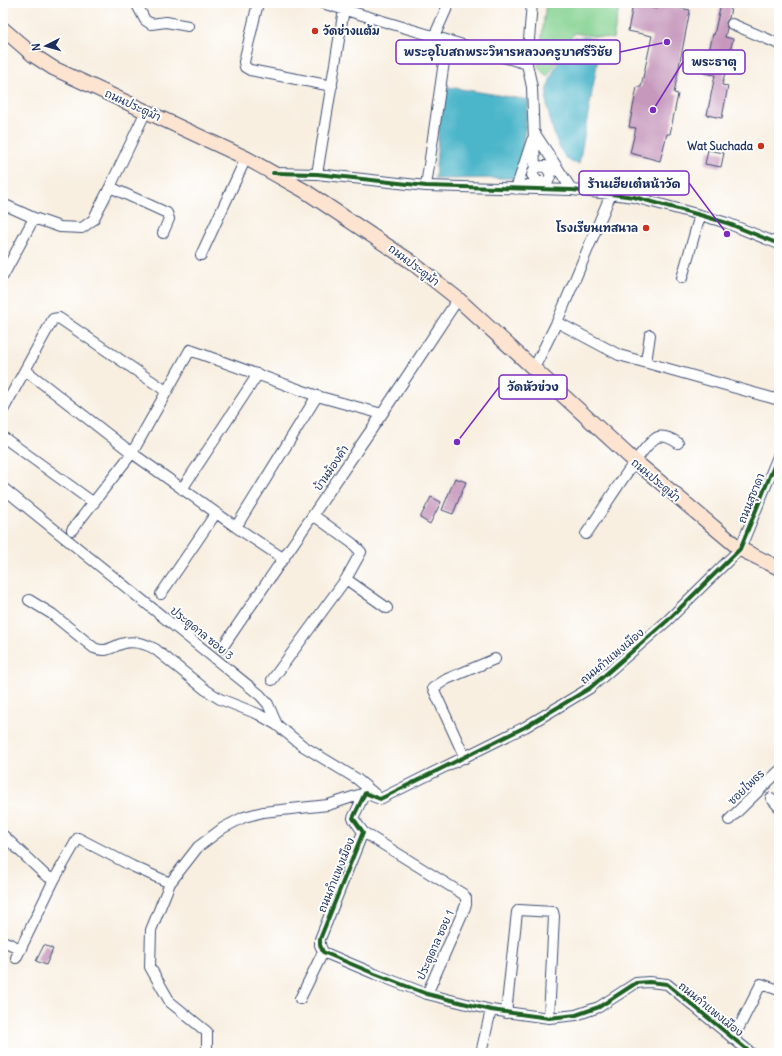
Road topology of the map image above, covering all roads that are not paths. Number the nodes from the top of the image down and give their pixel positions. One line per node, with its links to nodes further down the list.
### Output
1 (136, 3): 8 (street)
2 (258, 3): 14 (street)
3 (322, 3): 6 (street)
4 (449, 3): 10 (street)
5 (532, 3): 13 (street)
6 (344, 9): 10 (street); 14 (street)
7 (732, 24): 12 (street)
8 (188, 26)
9 (3, 29): 15 (main road, ถนนประตูม้า)
10 (434, 37): 11 (street)
11 (447, 40): 13 (street); 21 (street)
12 (779, 44)
13 (527, 64): 16 (street)
14 (332, 86): 19 (street)
15 (146, 111): 17 (main road, ถนนประตูม้า); 22 (street)
16 (534, 132): 20 (street); 23 (street); 24 (street)
17 (246, 158): 18 (main road, ถนนประตูม้า); 31 (street)
18 (273, 173): 19 (street); 34 (main road, ถนนประตูม้า)
19 (317, 174): 21 (street)
20 (541, 174): 23 (street); 24 (street)
21 (426, 186): 23 (street)
22 (110, 187): 28 (street); 29 (street)
23 (516, 189): 24 (street)
24 (572, 190): 25 (street)
25 (611, 194): 27 (street); 35 (street)
26 (3, 204): 28 (street)
27 (700, 215): 30 (street); 33 (street)
28 (34, 218): 32 (street)
29 (163, 232)
30 (779, 244)
31 (201, 255)
32 (3, 276)
33 (682, 278)
34 (458, 299): 38 (main road, ถนนประตูม้า); 45 (street, บ้านฆ้องคำ)
35 (558, 322): 37 (street); 38 (street)
36 (650, 335): 37 (street)
37 (646, 362): 43 (street)
38 (533, 370): 50 (main road, ถนนประตูม้า)
39 (29, 373): 48 (street)
40 (258, 374): 41 (street); 42 (street); 52 (street)
41 (166, 391): 44 (street); 48 (street)
42 (317, 396): 45 (street); 56 (street)
43 (779, 400)
44 (3, 410)
45 (382, 414): 55 (street, บ้านฆ้องคำ)
46 (3, 437): 53 (street)
47 (678, 443): 50 (street)
48 (132, 453): 52 (street); 53 (street)
49 (779, 454): 59 (street, ถนนสุชาดา)
50 (635, 462): 58 (street); 59 (main road, ถนนประตูม้า)
51 (3, 488): 69 (street, ประตูดาล ซอย 3)
52 (182, 489): 54 (street)
53 (94, 503): 57 (street)
54 (216, 513): 56 (street); 63 (street)
55 (313, 515): 60 (street, บ้านฆ้องคำ); 62 (street)
56 (236, 527): 60 (street)
57 (72, 530)
58 (586, 534)
59 (740, 549): 61 (main road, ถนนประตูม้า); 70 (street, ถนนกำแพงเมือง)
60 (284, 558): 66 (street, บ้านฆ้องคำ)
61 (779, 568)
62 (346, 579): 65 (street); 68 (street)
63 (161, 594)
64 (29, 600): 69 (street)
65 (387, 608)
66 (222, 648)
67 (495, 659): 70 (street)
68 (272, 680)
69 (276, 725): 74 (street)
70 (465, 758): 74 (street, ถนนกำแพงเมือง)
71 (779, 771): 76 (street, ซอยไพธร)
72 (365, 793): 74 (street); 77 (street, ถนนกำแพงเมือง); 80 (street)
73 (771, 798): 75 (street)
74 (380, 799)
75 (779, 807)
76 (729, 820)
77 (363, 832): 82 (street, ถนนกำแพงเมือง); 84 (street, ประตูดาล ซอย 1)
78 (3, 835): 79 (street)
79 (54, 880): 80 (street); 81 (street)
80 (170, 883): 90 (street)
81 (3, 941)
82 (323, 952): 84 (street, ถนนกำแพงเมือง); 85 (street)
83 (779, 990): 89 (street)
84 (427, 994): 86 (street, ถนนกำแพงเมือง)
85 (300, 999)
86 (491, 1010): 87 (street, ถนนกำแพงเมือง); 91 (street)
87 (506, 1013): 88 (street, ถนนกำแพงเมือง); 88 (street)
88 (549, 1018): 89 (street, ถนนกำแพงเมือง)
89 (733, 1039): 92 (street, ถนนกำแพงเมือง)
90 (207, 1053)
91 (480, 1053)
92 (751, 1053)

